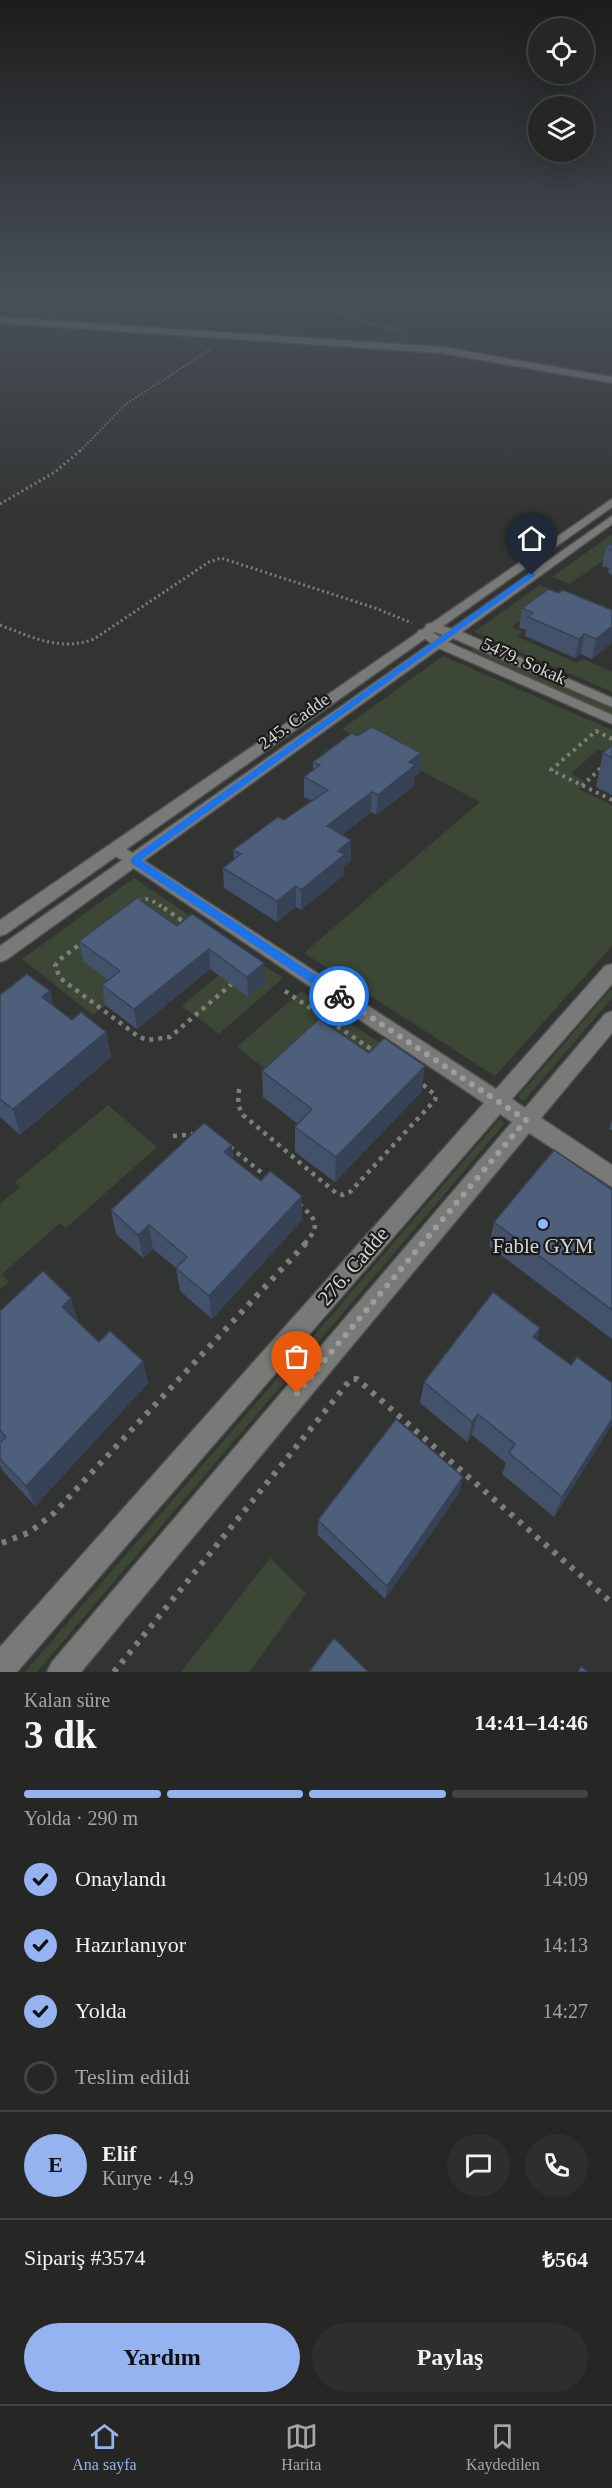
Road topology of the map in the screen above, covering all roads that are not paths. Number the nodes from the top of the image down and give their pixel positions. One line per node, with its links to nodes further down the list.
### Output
1 (568, 372): 2 (street)
2 (612, 380)
3 (612, 502): 5 (street, 245. Cadde)
4 (612, 519): 6 (street, 245. Cadde)
5 (424, 628): 6 (street, 5479. Sokak); 7 (street, 5479. Sokak); 10 (street, 245. Cadde)
6 (450, 633): 7 (street, 245. Cadde); 8 (street, 5479. Sokak)
7 (437, 642): 9 (street, 5479. Sokak); 11 (street, 245. Cadde)
8 (612, 703)
9 (612, 720)
10 (117, 849): 11 (street); 12 (street, 245. Cadde)
11 (134, 861): 13 (street, 245. Cadde); 16 (street)
12 (0, 929)
13 (0, 956)
14 (612, 971): 16 (street, 276. Cadde)
15 (612, 1019): 17 (street, 276. Cadde)
16 (497, 1101): 17 (street); 19 (street, 276. Cadde)
17 (526, 1120): 18 (street); 20 (street, 276. Cadde)
18 (612, 1177)
19 (0, 1669)
20 (62, 1672)

